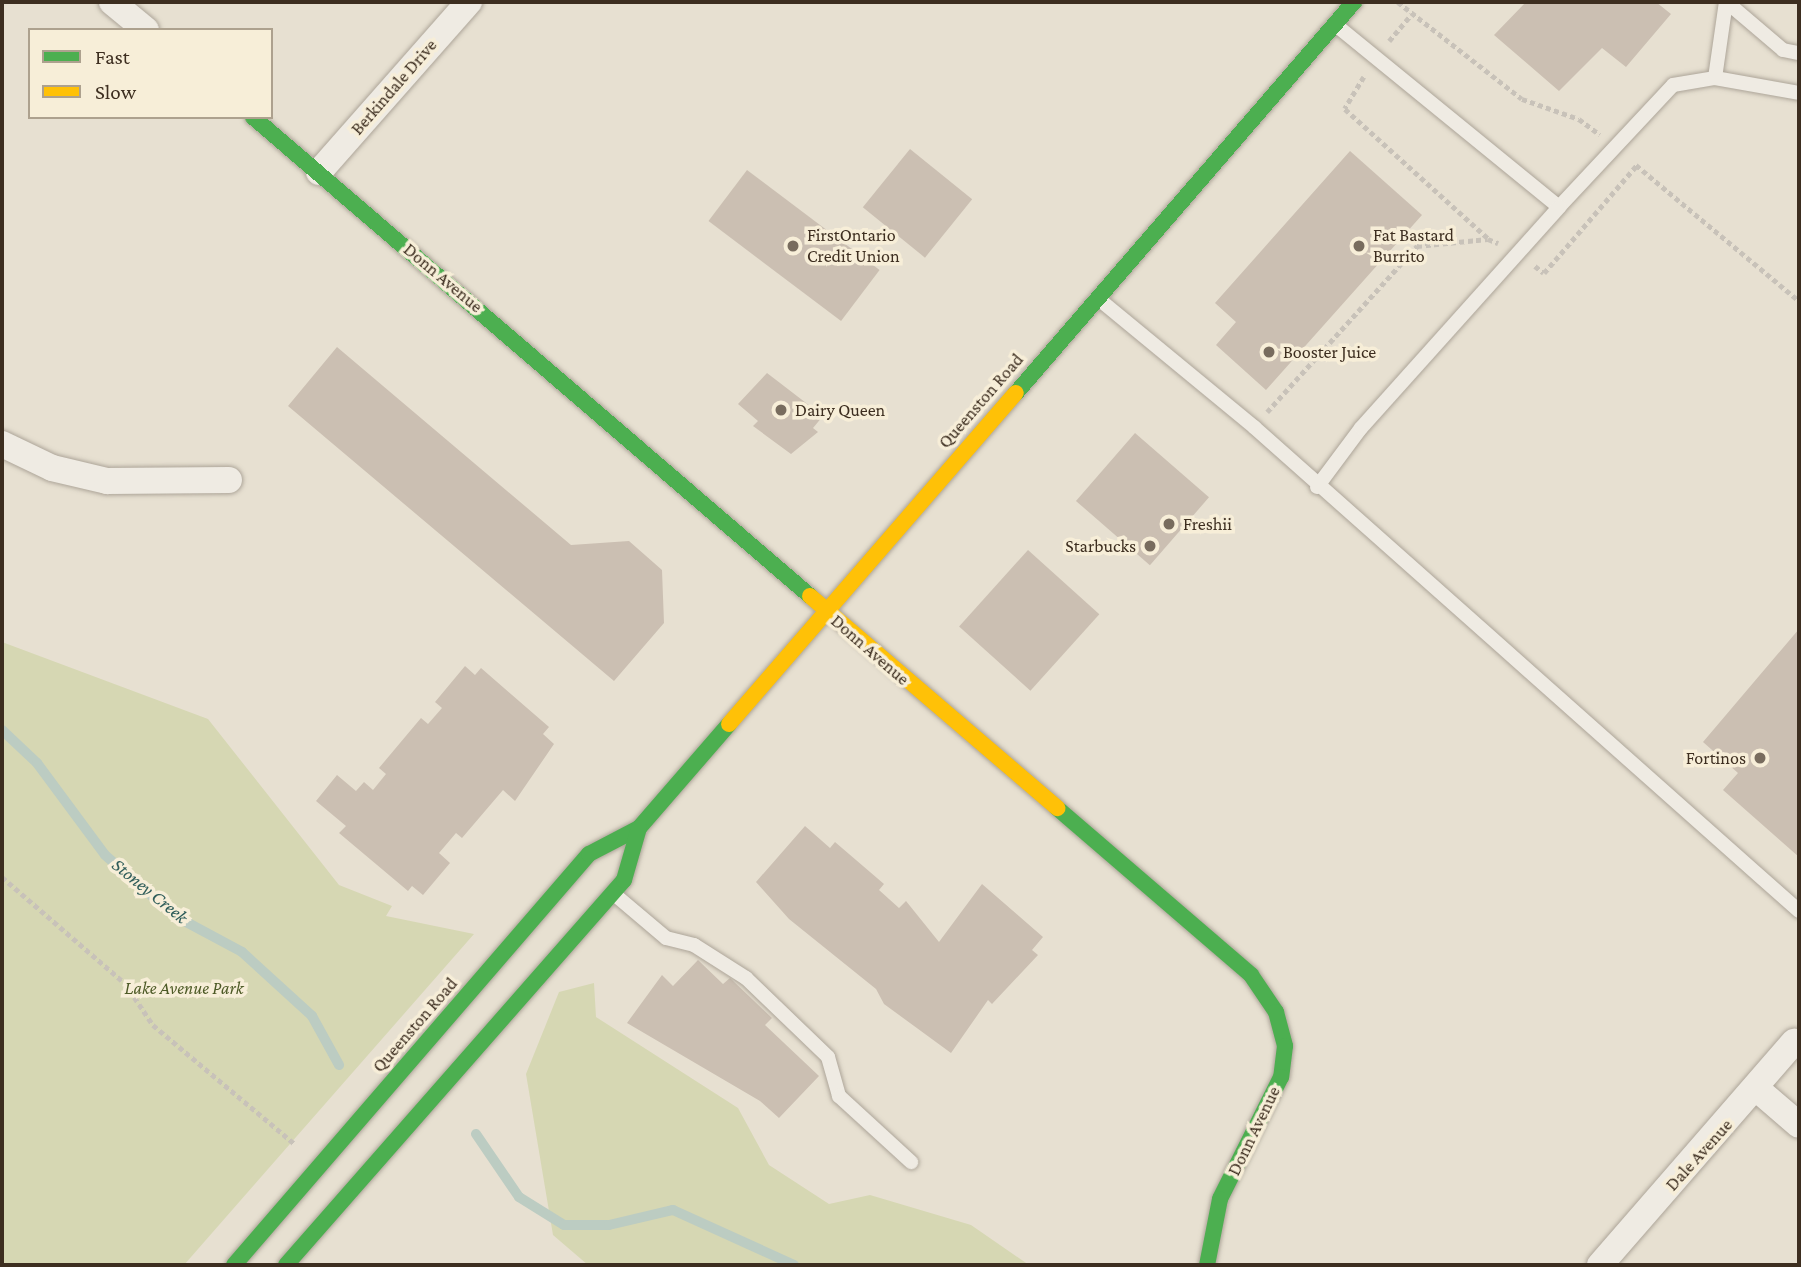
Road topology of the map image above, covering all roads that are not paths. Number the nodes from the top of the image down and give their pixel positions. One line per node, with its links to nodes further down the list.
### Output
1 (112, 2): 6 (street)
2 (469, 2): 11 (street, Berkindale Drive)
3 (1354, 2): 5 (main road, Queenston Road)
4 (1727, 3): 7 (lane); 8 (lane)
5 (1334, 24): 12 (lane); 13 (main road, Queenston Road)
6 (144, 28)
7 (1799, 53)
8 (1715, 78): 9 (lane); 12 (lane)
9 (1799, 93)
10 (255, 119): 11 (main road, Donn Avenue)
11 (320, 172): 17 (main road, Donn Avenue)
12 (1559, 207): 16 (lane)
13 (1096, 297): 16 (lane); 17 (main road, Queenston Road)
14 (2, 444): 15 (street)
15 (229, 480)
16 (1317, 486): 20 (lane)
17 (825, 611): 18 (main road, Queenston Road); 27 (main road, Donn Avenue)
18 (639, 828): 19 (main road, Queenston Road); 25 (main road, Queenston Road)
19 (612, 893): 24 (lane); 26 (main road, Queenston Road)
20 (1799, 911)
21 (1794, 1041): 22 (street, Dale Avenue)
22 (1757, 1089): 23 (street); 28 (street, Dale Avenue)
23 (1799, 1125)
24 (911, 1162)
25 (234, 1265)
26 (286, 1265)
27 (1207, 1265)
28 (1600, 1265)

